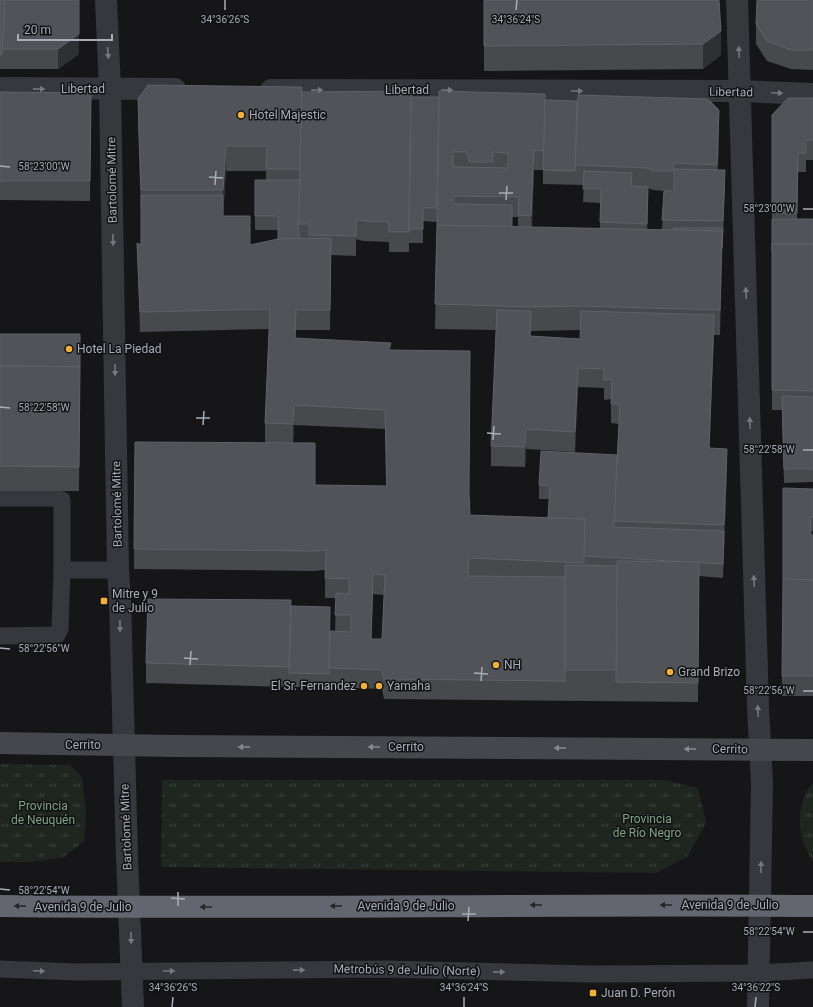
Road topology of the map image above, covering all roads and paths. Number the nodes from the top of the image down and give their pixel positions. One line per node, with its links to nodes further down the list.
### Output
1 (106, 0): 4 (street, Bartolomé Mitre, one-way to 4)
2 (737, 0): 7 (street, one-way to 2)
3 (0, 88): 4 (street, Libertad, one-way to 4)
4 (110, 89): 5 (street, Libertad); 11 (street, Bartolomé Mitre, one-way to 11)
5 (198, 89)
6 (254, 90): 7 (street, Libertad, one-way to 7)
7 (740, 91): 8 (street, Libertad, one-way to 8); 15 (street, one-way to 7)
8 (813, 94)
9 (0, 498): 10 (lane)
10 (62, 570): 11 (lane); 12 (lane)
11 (118, 570): 14 (street, Bartolomé Mitre, one-way to 14)
12 (0, 636)
13 (0, 744): 14 (street, Cerrito)
14 (123, 745): 15 (street, Cerrito, one-way to 14); 20 (street, Bartolomé Mitre)
15 (759, 750): 16 (street, Cerrito); 18 (street, one-way to 15)
16 (813, 750)
17 (0, 906): 20 (highway, Avenida 9 de Julio, one-way to 17)
18 (761, 906): 19 (highway, Avenida 9 de Julio); 20 (highway, Avenida 9 de Julio, one-way to 20); 24 (street)
19 (813, 906)
20 (129, 907): 22 (street, Bartolomé Mitre, one-way to 22)
21 (0, 969): 22 (lane, Metrobús 9 de Julio (Norte), one-way to 22)
22 (132, 970): 24 (lane, Metrobús 9 de Julio (Norte), one-way to 24); 25 (street, Bartolomé Mitre)
23 (813, 970): 24 (lane, Metrobús 9 de Julio (Norte))
24 (759, 973): 26 (street)
25 (133, 1007)
26 (758, 1007)

